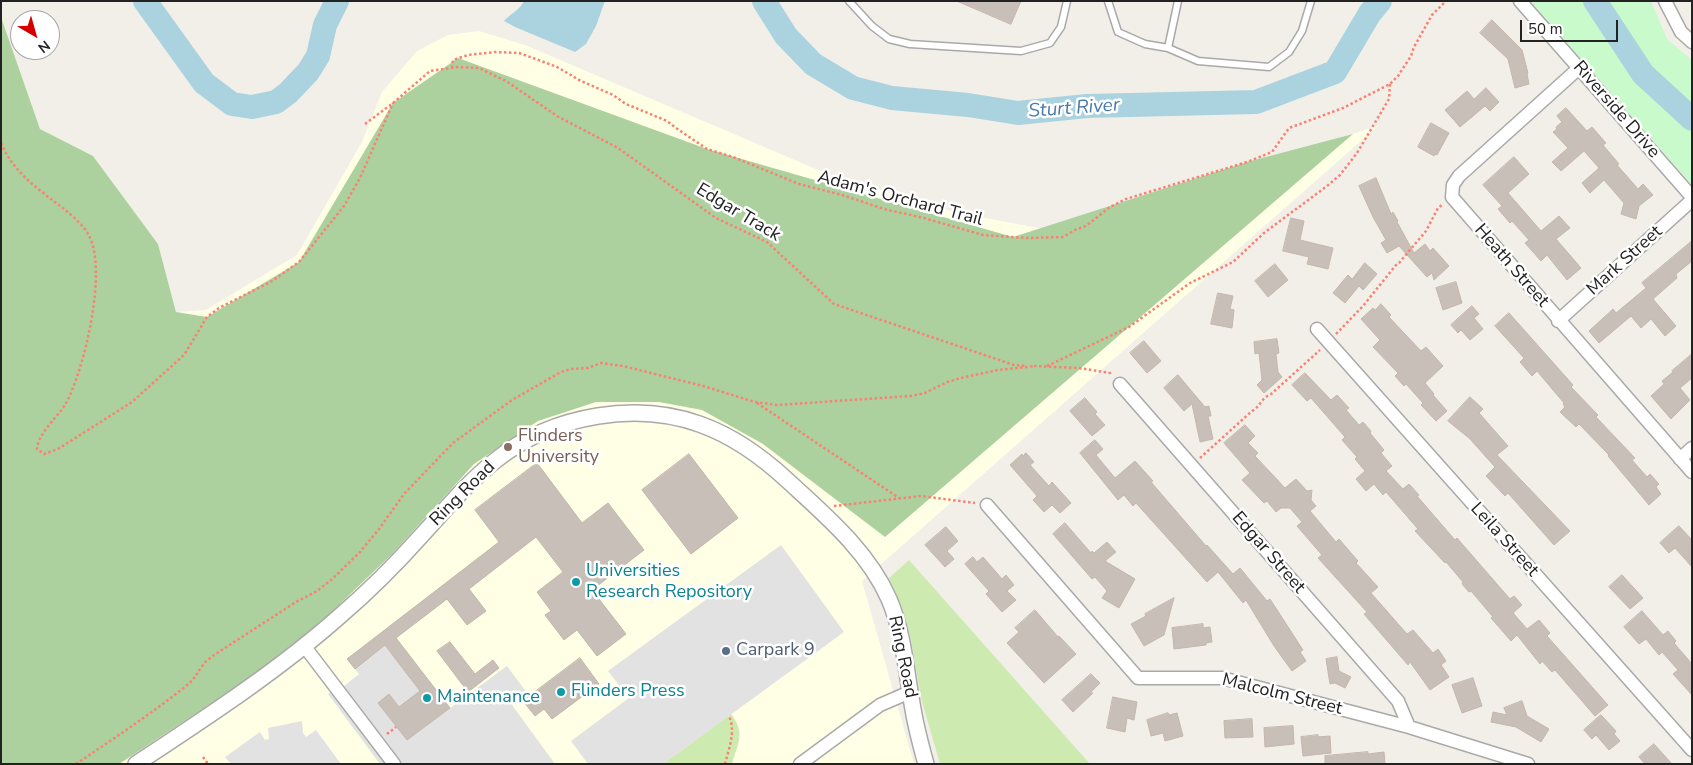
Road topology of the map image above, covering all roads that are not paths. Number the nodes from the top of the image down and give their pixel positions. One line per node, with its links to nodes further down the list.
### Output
1 (849, 1): 2 (lane)
2 (1067, 1)
3 (1108, 1): 9 (lane)
4 (1178, 1): 9 (lane)
5 (1311, 1): 9 (lane)
6 (1520, 1): 10 (street, Riverside Drive)
7 (1665, 1): 8 (street)
8 (1692, 42)
9 (1168, 48)
10 (1579, 68): 11 (street, Riverside Drive); 12 (street, Heath Street)
11 (1692, 199): 12 (street, Mark Street)
12 (1558, 321): 16 (street, Heath Street)
13 (1317, 329): 22 (street, Leila Street)
14 (1120, 384): 21 (street, Edgar Street)
15 (1692, 448): 16 (street)
16 (1680, 459): 17 (street, Heath Street)
17 (1692, 472)
18 (987, 505): 21 (street, Malcolm Street)
19 (305, 646): 20 (street, Ring Road); 24 (street, Ring Road); 25 (street)
20 (910, 692): 26 (street); 27 (street, Ring Road)
21 (1409, 727): 23 (street, Malcolm Street)
22 (1692, 750)
23 (1524, 763)
24 (136, 764)
25 (394, 764)
26 (800, 764)
27 (926, 764)

